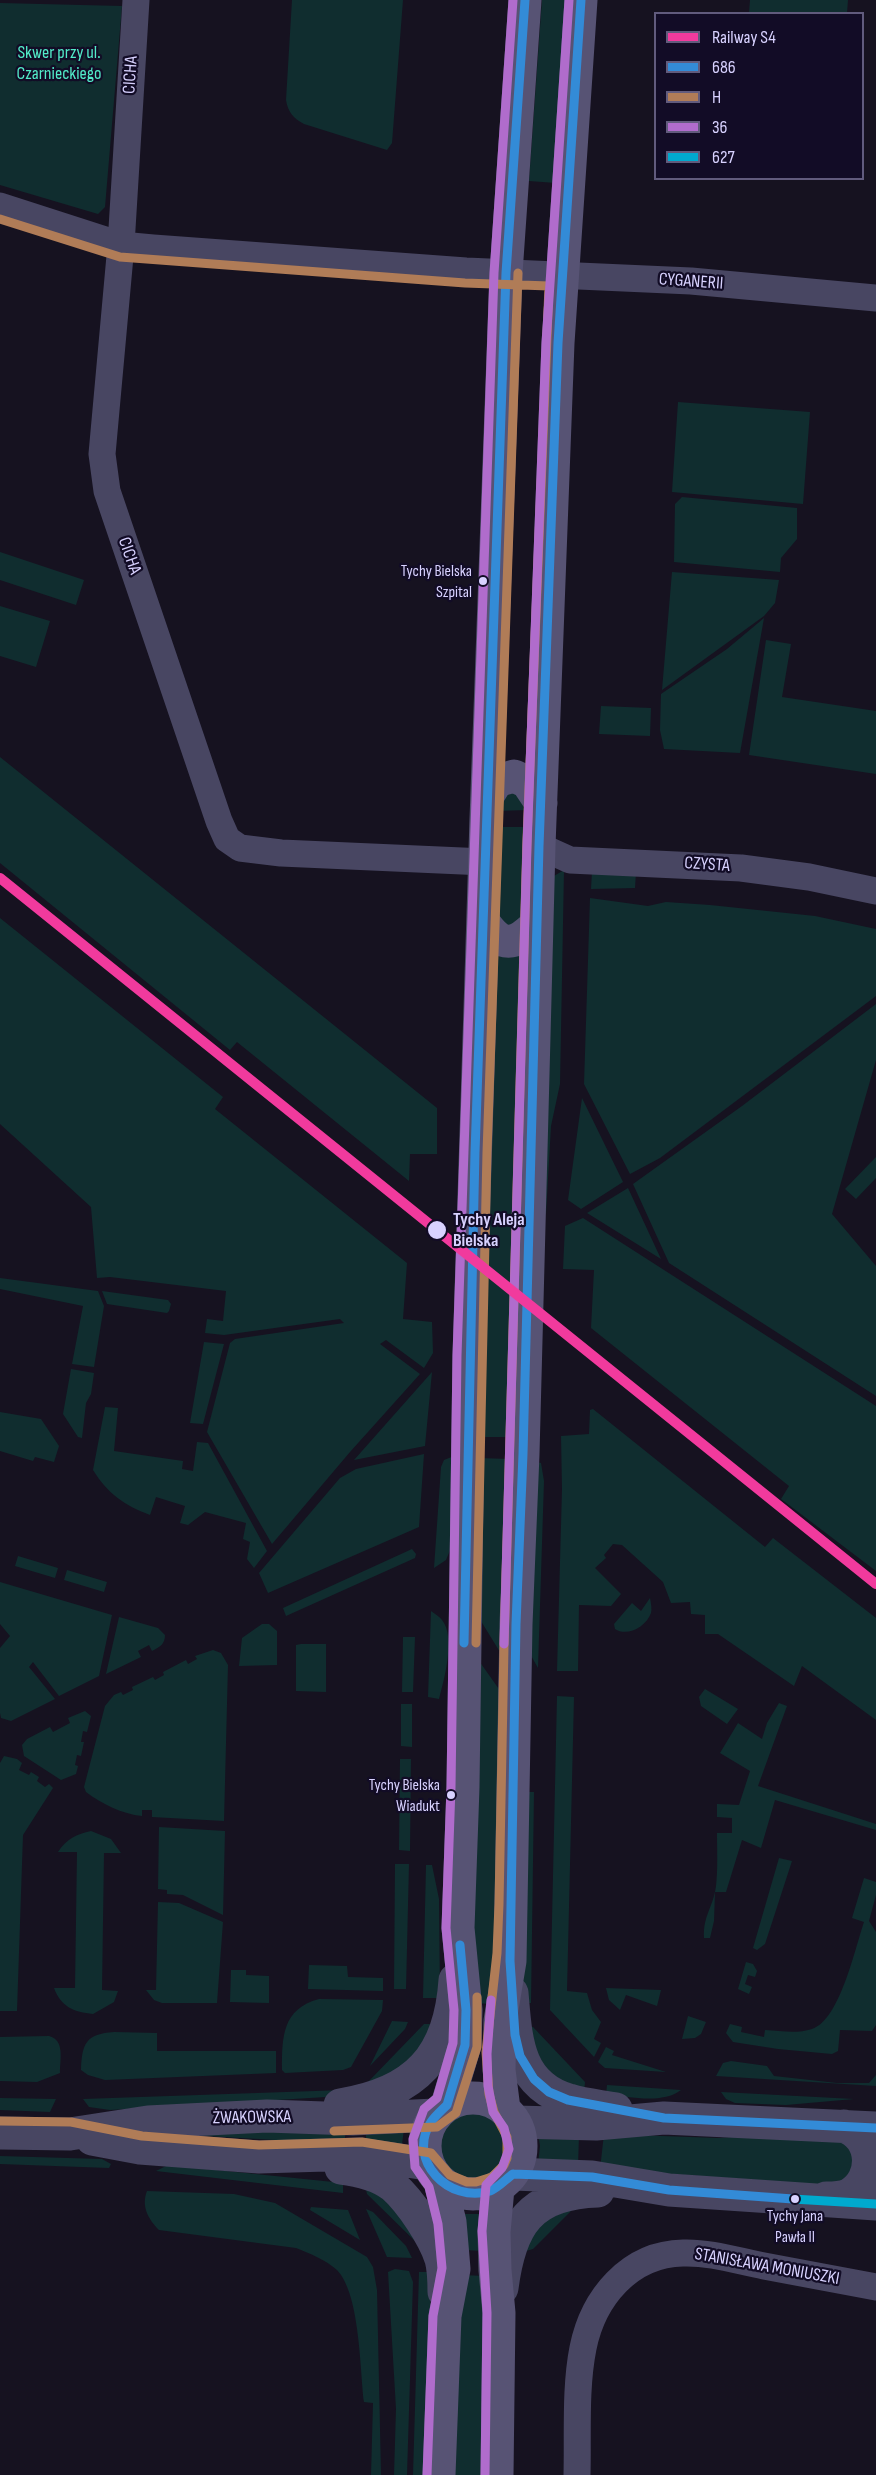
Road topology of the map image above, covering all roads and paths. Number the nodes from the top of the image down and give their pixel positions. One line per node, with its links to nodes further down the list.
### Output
1 (136, 0): 5 (street, CICHA)
2 (525, 0): 6 (main road)
3 (581, 0): 7 (main road)
4 (0, 206): 5 (street, CYGANERII)
5 (121, 245): 6 (street, CYGANERII); 12 (street, CICHA)
6 (506, 273): 7 (street, CYGANERII); 9 (main road)
7 (562, 274): 8 (street, CYGANERII); 10 (main road)
8 (876, 298)
9 (487, 797): 10 (main road); 12 (main road)
10 (541, 803): 11 (main road)
11 (539, 846): 13 (street, CZYSTA); 15 (main road)
12 (485, 862): 14 (main road)
13 (876, 891)
14 (483, 921): 15 (main road); 16 (main road)
15 (537, 924): 17 (main road)
16 (458, 1928): 18 (main road); 19 (street)
17 (510, 1961): 20 (main road); 21 (street)
18 (441, 2110): 19 (street, ŻWAKOWSKA); 20 (main road); 27 (main road)
19 (267, 2116): 25 (street, ŻWAKOWSKA)
20 (510, 2116): 21 (street); 28 (main road)
21 (664, 2118): 22 (street)
22 (844, 2126): 23 (street); 30 (street)
23 (876, 2128)
24 (0, 2133): 25 (street, ŻWAKOWSKA)
25 (70, 2134): 26 (street, ŻWAKOWSKA)
26 (259, 2157): 27 (street, ŻWAKOWSKA); 34 (street)
27 (434, 2173): 28 (main road); 34 (main road)
28 (505, 2181): 29 (street); 33 (main road)
29 (669, 2190): 30 (street); 33 (street)
30 (819, 2199): 31 (street)
31 (876, 2204)
32 (876, 2287): 37 (street, STANISŁAWA MONIUSZKI)
33 (499, 2313): 36 (main road)
34 (445, 2316): 35 (main road)
35 (439, 2475)
36 (497, 2475)
37 (577, 2475)

